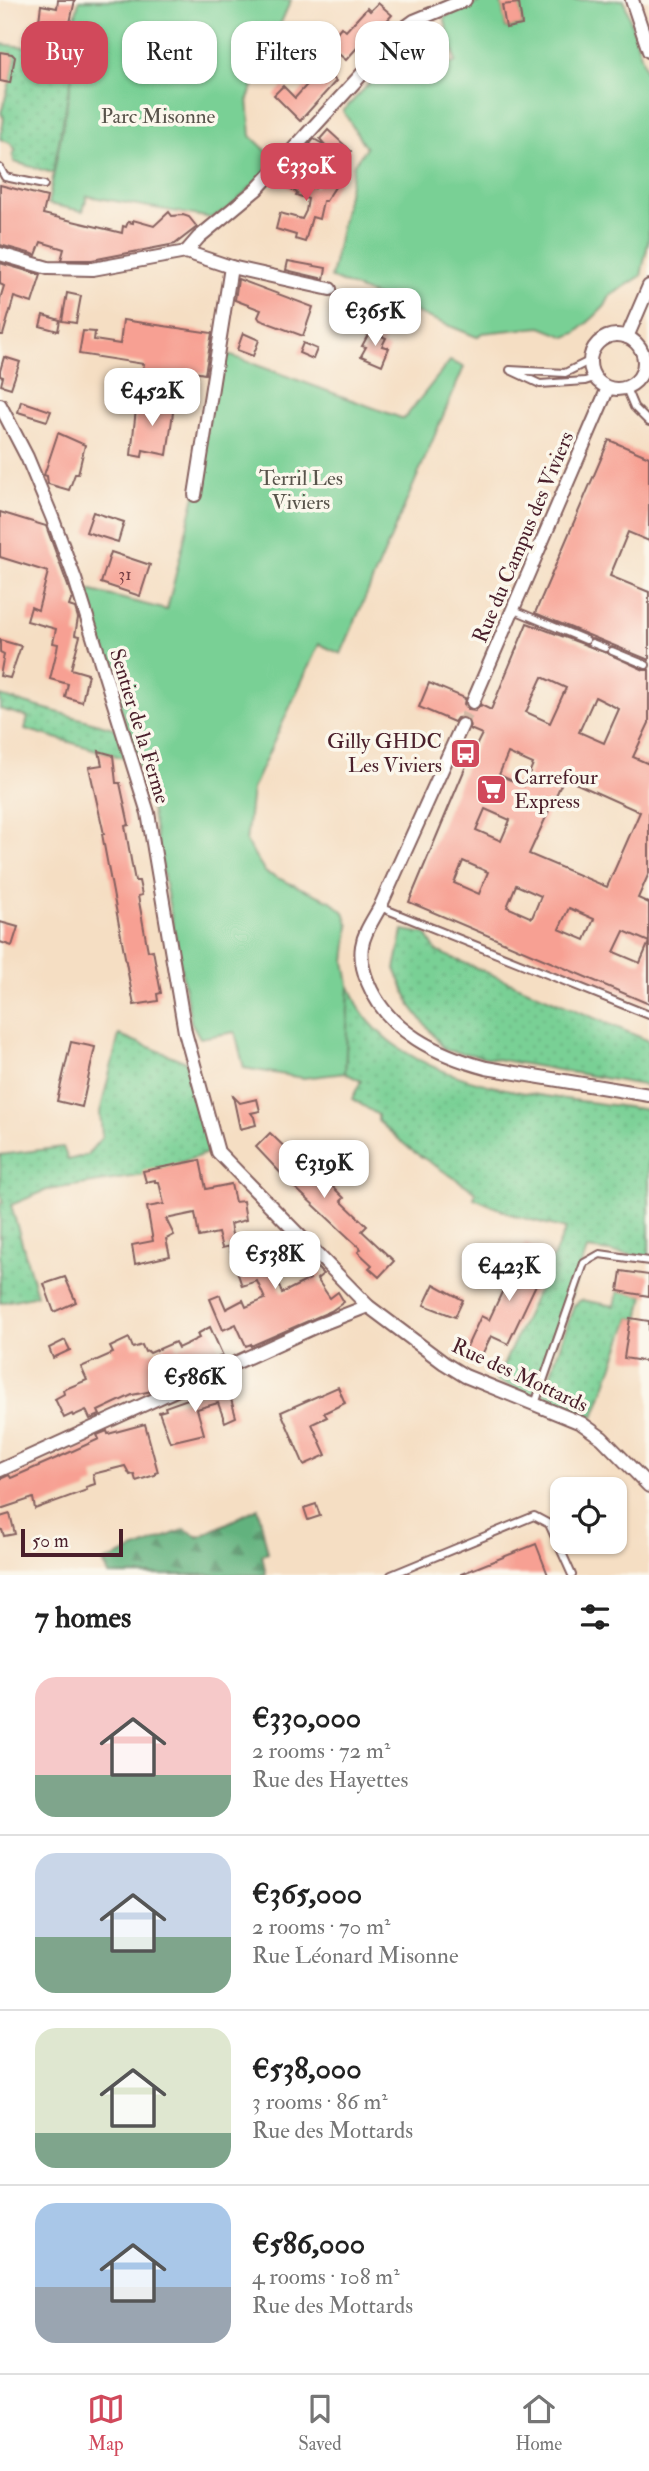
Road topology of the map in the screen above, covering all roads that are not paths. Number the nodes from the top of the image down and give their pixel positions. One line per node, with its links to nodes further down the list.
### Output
1 (465, 0): 6 (street)
2 (632, 0): 3 (street)
3 (649, 51)
4 (0, 168): 5 (lane)
5 (44, 185)
6 (186, 252): 7 (street); 8 (street)
7 (0, 254)
8 (231, 267): 10 (street); 18 (street)
9 (649, 286): 11 (street)
10 (330, 289)
11 (627, 337): 12 (street); 15 (street)
12 (589, 361): 13 (street); 13 (lane)
13 (594, 377): 14 (street)
14 (607, 388): 15 (street); 19 (street, Rue du Campus des Viviers)
15 (626, 388): 17 (lane)
16 (0, 405): 25 (street, Sentier de la Ferme)
17 (649, 422)
18 (195, 495)
19 (513, 609): 20 (lane); 21 (street, Rue du Campus des Viviers)
20 (646, 665)
21 (473, 702)
22 (462, 725): 23 (street)
23 (380, 907): 24 (lane); 26 (street)
24 (649, 1015)
25 (197, 1071): 28 (street, Rue des Mottards)
26 (649, 1095)
27 (649, 1261): 29 (lane)
28 (368, 1306): 29 (street, Rue des Mottards); 30 (street)
29 (535, 1404): 31 (street, Rue des Mottards)
30 (0, 1470)
31 (649, 1486)
32 (391, 1575): 33 (lane)
33 (572, 1575)

